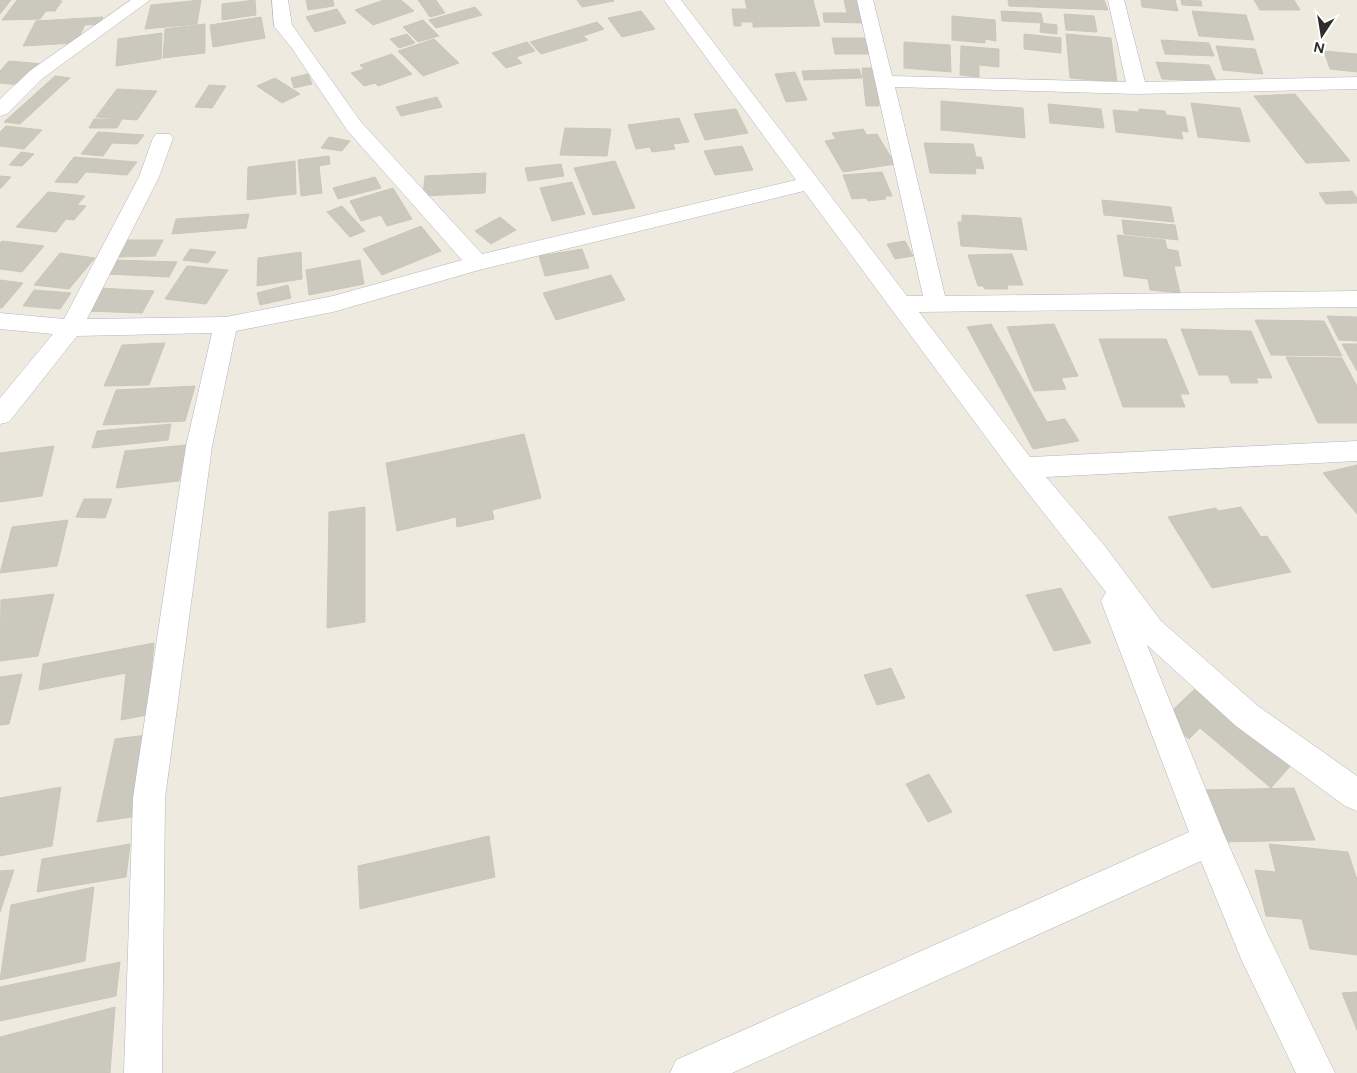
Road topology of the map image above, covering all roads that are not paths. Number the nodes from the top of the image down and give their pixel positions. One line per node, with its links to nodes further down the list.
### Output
1 (142, 0): 9 (street)
2 (280, 0): 12 (street)
3 (672, 0): 11 (street)
4 (866, 0): 6 (street)
5 (1116, 0): 8 (street)
6 (884, 81): 8 (street); 15 (street)
7 (1357, 82): 8 (street)
8 (1137, 88)
9 (0, 110)
10 (163, 138): 18 (street)
11 (809, 183): 12 (street); 14 (street)
12 (477, 263): 17 (street)
13 (1357, 299): 15 (street)
14 (900, 304): 15 (street); 21 (street)
15 (936, 304)
16 (0, 321): 18 (street)
17 (226, 324): 18 (street); 25 (street)
18 (71, 328): 19 (street)
19 (0, 415)
20 (1357, 451): 21 (street)
21 (1023, 468): 22 (street)
22 (1094, 553): 23 (street); 24 (street)
23 (1357, 795)
24 (1209, 840): 26 (street); 27 (street)
25 (143, 1073)
26 (689, 1073)
27 (1316, 1073)

